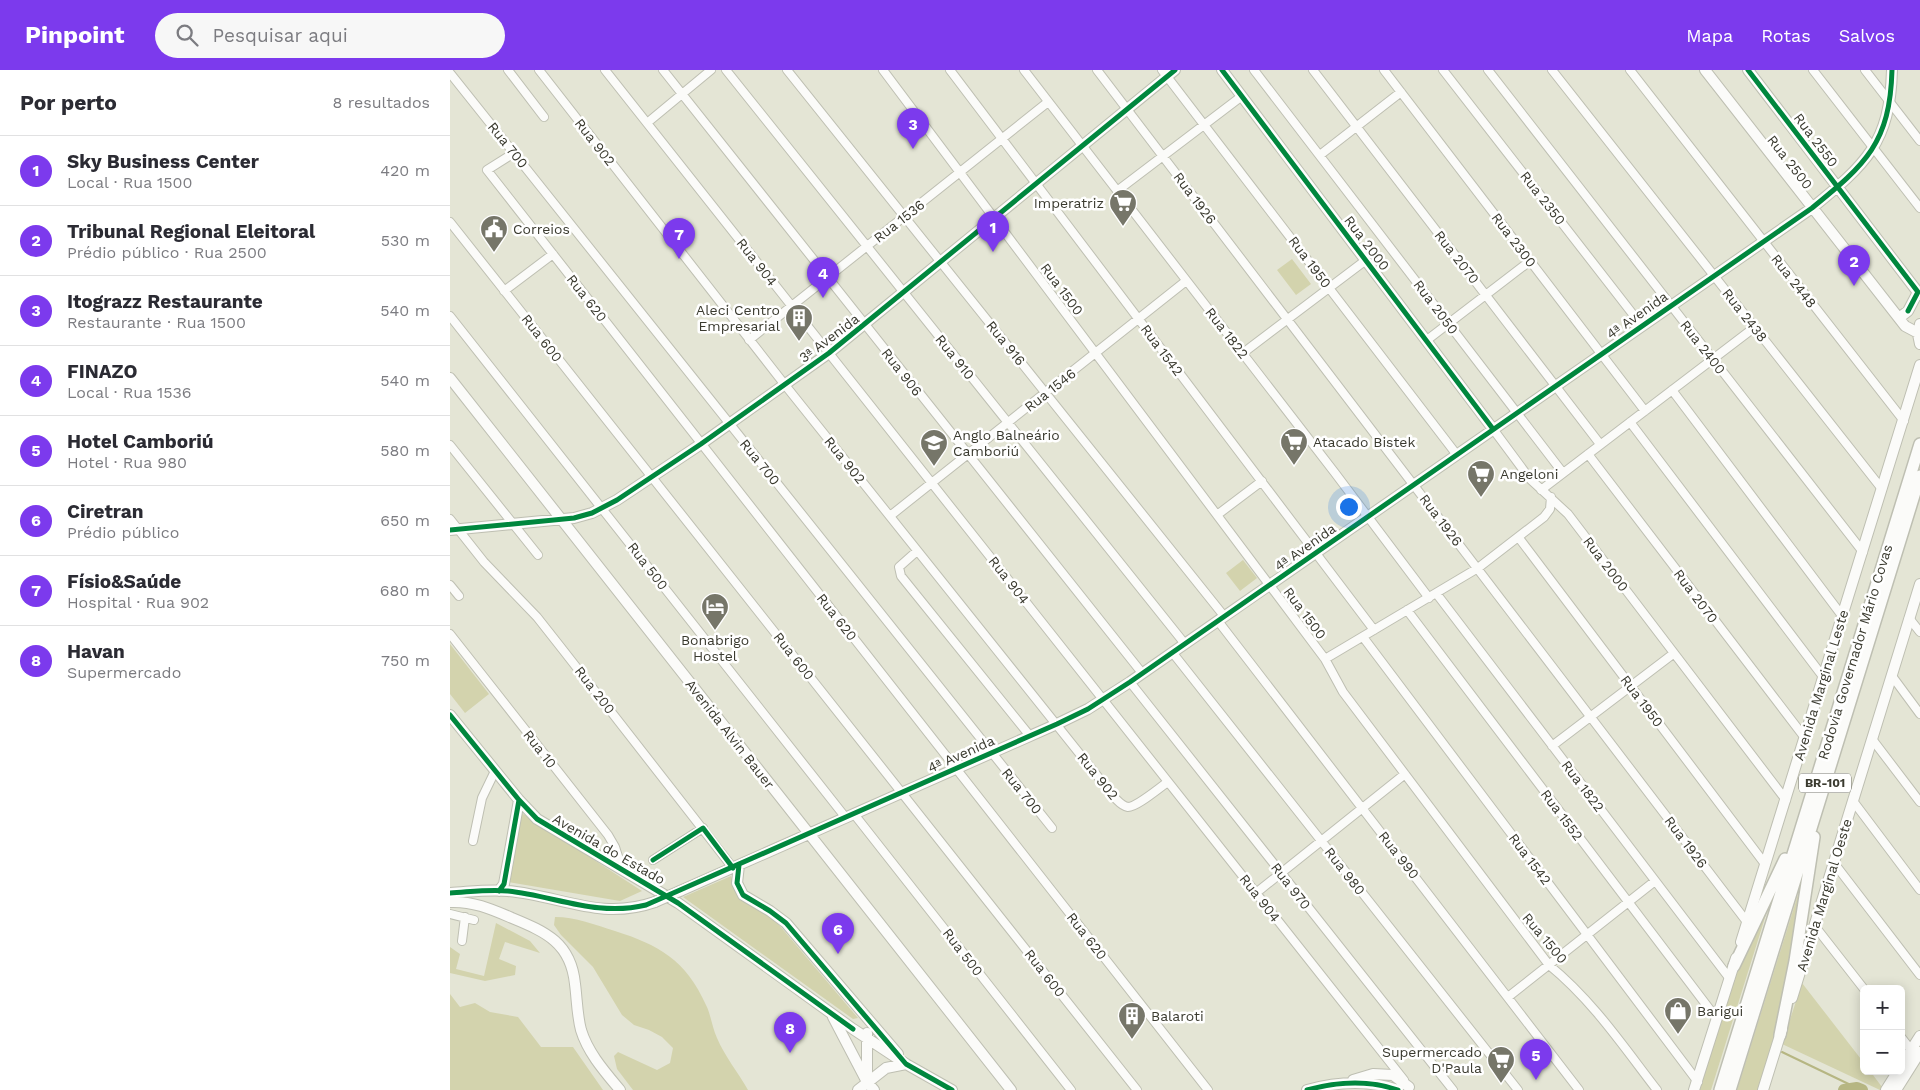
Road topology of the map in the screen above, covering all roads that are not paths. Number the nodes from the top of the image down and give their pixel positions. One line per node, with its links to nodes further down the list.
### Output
1 (508, 70): 33 (street)
2 (539, 70): 78 (street, Rua 902)
3 (605, 70): 34 (street, Rua 904)
4 (663, 70): 28 (street, Rua 906)
5 (711, 70): 28 (street)
6 (726, 70): 54 (street, Rua 910)
7 (788, 70): 50 (street, Rua 916)
8 (950, 70): 37 (street, Rua 1542)
9 (1024, 70): 30 (street, Rua 1822)
10 (1097, 70): 32 (street, Rua 1926)
11 (1222, 70): 29 (main road, Rua 2000)
12 (1254, 70): 42 (street, Rua 2050)
13 (1313, 70): 36 (street, Rua 2070)
14 (1384, 70): 27 (street, Rua 2300)
15 (1443, 70): 75 (street, Rua 2350)
16 (1488, 70): 68 (street, Rua 2400)
17 (1552, 70): 59 (street, Rua 2438)
18 (1630, 70): 53 (street, Rua 2448)
19 (1705, 70): 48 (main road, Rua 2500)
20 (1748, 70): 46 (main road, Rua 2550)
21 (1813, 70): 40 (street)
22 (1865, 70): 31 (street)
23 (1892, 70): 31 (main road, 4ª Avenida)
24 (885, 71): 44 (street, Rua 1500)
25 (450, 72): 41 (street, Rua 700)
26 (1168, 72): 32 (main road, 3ª Avenida); 35 (street, Rua 1950)
27 (1401, 92): 36 (street); 57 (street, Rua 2300)
28 (682, 94): 34 (street); 60 (street, Rua 906)
29 (1242, 96): 35 (street); 56 (main road, Rua 2000)
30 (1048, 102): 37 (street, Rua 1536); 39 (street, Rua 1822)
31 (1890, 103): 38 (street); 40 (main road, 4ª Avenida)
32 (1127, 109): 39 (main road, 3ª Avenida); 43 (street, Rua 1926)
33 (544, 117)
34 (647, 123): 67 (street, Rua 904)
35 (1204, 125): 43 (street); 62 (street, Rua 1950)
36 (1356, 126): 42 (street); 66 (street, Rua 2070)
37 (1002, 139): 44 (street, Rua 1536); 45 (street, Rua 1542)
38 (1920, 141)
39 (1083, 146): 45 (main road, 3ª Avenida); 47 (street, Rua 1822)
40 (1873, 148): 46 (main road, 4ª Avenida); 49 (street)
41 (514, 153): 55 (street, Rua 620); 96 (street, Rua 700)
42 (1320, 155): 73 (street, Rua 2050)
43 (1163, 156): 47 (street); 72 (street, Rua 1926)
44 (960, 172): 50 (street, Rua 1536); 51 (street, Rua 1500)
45 (1036, 184): 51 (main road, 3ª Avenida); 71 (street, Rua 1542)
46 (1838, 187): 48 (main road, 4ª Avenida); 65 (main road, Rua 2550)
47 (1117, 191): 61 (street, Rua 1822)
48 (1812, 208): 53 (main road, 4ª Avenida); 70 (main road, Rua 2500)
49 (1920, 208)
50 (904, 216): 54 (street, Rua 1536); 58 (street, Rua 916)
51 (994, 218): 58 (main road, 3ª Avenida); 81 (street, Rua 1500)
52 (450, 222): 63 (street, Rua 600)
53 (1764, 241): 59 (main road, 4ª Avenida); 93 (street, Rua 2448)
54 (867, 246): 60 (street, Rua 1536); 64 (street, Rua 910)
55 (553, 254): 63 (street); 98 (street, Rua 620)
56 (1366, 260): 62 (street); 79 (main road, Rua 2000)
57 (1530, 261): 66 (street); 83 (street, Rua 2300)
58 (941, 262): 64 (main road, 3ª Avenida); 90 (street, Rua 916)
59 (1714, 276): 68 (main road, 4ª Avenida); 76 (street, Rua 2438)
60 (828, 278): 67 (street, Rua 1536); 74 (street, Rua 906)
61 (1186, 281): 71 (street, Rua 1546); 82 (street, Rua 1822)
62 (1329, 287): 72 (street); 103 (street, Rua 1950)
63 (504, 291): 106 (street, Rua 600)
64 (904, 293): 74 (main road, 3ª Avenida); 94 (street, Rua 910)
65 (1919, 294): 70 (main road)
66 (1486, 295): 73 (street); 88 (street, Rua 2070)
67 (792, 306): 78 (street, Rua 1536); 80 (street, Rua 904)
68 (1671, 306): 75 (main road, 4ª Avenida); 84 (street, Rua 2400)
69 (450, 316): 114 (street, Rua 500)
70 (1899, 318): 77 (main road, Rua 2500)
71 (1138, 319): 81 (street, Rua 1546); 108 (street, Rua 1542)
72 (1287, 319): 82 (street); 110 (street, Rua 1926)
73 (1448, 323): 79 (street); 92 (street, Rua 2050)
74 (865, 325): 80 (main road, 3ª Avenida); 102 (street, Rua 906)
75 (1642, 326): 83 (main road, 4ª Avenida)
76 (1755, 327): 84 (street); 111 (street, Rua 2438)
77 (1919, 334)
78 (749, 340): 87 (street, Rua 902)
79 (1427, 340): 97 (main road, Rua 2000)
80 (829, 353): 87 (main road, 3ª Avenida); 109 (street, Rua 904)
81 (1096, 353): 90 (street, Rua 1546); 115 (street, Rua 1500)
82 (1243, 353): 117 (street, Rua 1822)
83 (1601, 354): 88 (main road, 4ª Avenida); 91 (street, Rua 2300)
84 (1713, 359): 89 (street); 124 (street, Rua 2400)
85 (1920, 365): 93 (main road, Avenida Marginal Leste)
86 (450, 378): 119 (main road, Avenida Alvin Bauer)
87 (785, 385): 96 (main road, 3ª Avenida); 116 (street, Rua 902)
88 (1556, 386): 92 (main road, 4ª Avenida); 99 (street, Rua 2070)
89 (1672, 390): 91 (street); 134 (street)
90 (1045, 393): 94 (street, Rua 1546); 135 (street, Rua 916)
91 (1645, 411): 95 (street)
92 (1517, 413): 97 (main road, 4ª Avenida); 105 (street, Rua 2050)
93 (1904, 421): 111 (main road, Avenida Marginal Leste)
94 (1008, 422): 102 (street, Rua 1546); 141 (street, Rua 910)
95 (1630, 422): 99 (street); 147 (street)
96 (730, 424): 98 (main road, 3ª Avenida); 159 (street, Rua 700)
97 (1494, 429): 103 (main road, 4ª Avenida); 112 (street, Rua 2000)
98 (702, 444): 106 (main road, 3ª Avenida); 160 (street, Rua 620)
99 (1600, 444): 104 (street)
100 (1920, 444): 170 (highway, Rodovia Governador Mário Covas / BR-101)
101 (450, 445): 120 (street)
102 (968, 454): 109 (street, Rua 1546); 145 (street, Rua 906)
103 (1457, 454): 110 (main road, 4ª Avenida)
104 (1588, 454): 105 (street); 156 (street, Rua 2070)
105 (1563, 473): 112 (street)
106 (652, 476): 114 (main road, 3ª Avenida); 164 (street, Rua 600)
107 (1920, 476): 167 (highway, Rodovia Governador Mário Covas / BR-101)
108 (1262, 482): 115 (street); 125 (street, Rua 1542)
109 (932, 483): 116 (street, Rua 1546); 150 (street, Rua 904)
110 (1414, 485): 117 (main road, 4ª Avenida); 127 (street, Rua 1926)
111 (1882, 489): 124 (main road, Avenida Marginal Leste)
112 (1541, 490): 113 (street, Rua 2000)
113 (1551, 497): 122 (street); 143 (street, Rua 2000)
114 (602, 508): 119 (main road, 3ª Avenida); 172 (street, Rua 500)
115 (1217, 515): 130 (street, Rua 1500)
116 (890, 516): 123 (street, Rua 902)
117 (1368, 517): 125 (main road, 4ª Avenida); 131 (street, Rua 1822)
118 (450, 519): 121 (street, Rua 200)
119 (561, 519): 120 (main road, 3ª Avenida); 175 (main road, Avenida Alvin Bauer)
120 (512, 524): 121 (main road, 3ª Avenida); 126 (street)
121 (454, 530): 173 (street, Rua 200)
122 (1520, 538): 127 (street); 149 (street, Rua 1950)
123 (917, 550): 154 (street, Rua 902); 155 (street)
124 (1863, 552): 134 (main road, Avenida Marginal Leste)
125 (1316, 553): 130 (main road, 4ª Avenida); 137 (street, Rua 1542)
126 (538, 555)
127 (1478, 568): 131 (street); 153 (street, Rua 1926)
128 (1920, 584): 136 (main road, Avenida Marginal Oeste)
129 (450, 585): 132 (street)
130 (1270, 585): 135 (main road, 4ª Avenida); 144 (street, Rua 1500)
131 (1432, 595): 133 (street); 158 (street, Rua 1822)
132 (459, 596)
133 (1407, 610): 137 (street); 190 (street, Rua 1552)
134 (1842, 617): 147 (main road, Avenida Marginal Leste)
135 (1221, 618): 141 (main road, 4ª Avenida); 171 (street, Rua 990)
136 (1910, 618): 138 (street); 146 (main road, Avenida Marginal Oeste)
137 (1374, 630): 140 (street)
138 (1920, 632)
139 (450, 634): 182 (street, Rua 10)
140 (1363, 637): 144 (street); 196 (street, Rua 1542)
141 (1185, 644): 142 (main road, 4ª Avenida)
142 (1172, 652): 145 (main road, 4ª Avenida); 177 (street, Rua 980)
143 (1673, 654): 149 (street); 166 (street, Rua 2000)
144 (1326, 659): 162 (street, Rua 1500)
145 (1142, 674): 148 (main road, 4ª Avenida)
146 (1892, 676): 151 (street); 157 (main road, Avenida Marginal Oeste)
147 (1824, 678): 156 (main road, Avenida Marginal Leste)
148 (1130, 682): 150 (main road, 4ª Avenida); 183 (street, Rua 970)
149 (1631, 686): 153 (street); 180 (street, Rua 1950)
150 (1103, 700): 154 (main road, 4ª Avenida); 163 (street, Rua 904)
151 (1920, 714)
152 (450, 715): 161 (main road, Avenida do Estado)
153 (1591, 717): 158 (street); 194 (street, Rua 1926)
154 (1057, 724): 155 (main road, 4ª Avenida); 163 (street, Rua 902)
155 (1030, 736): 159 (main road, 4ª Avenida)
156 (1805, 738): 166 (main road, Avenida Marginal Leste)
157 (1872, 739): 168 (main road, Avenida Marginal Oeste); 169 (street)
158 (1552, 746): 184 (street, Rua 1822)
159 (992, 753): 160 (main road, 4ª Avenida); 174 (street, Rua 700)
160 (956, 769): 164 (main road, 4ª Avenida); 225 (street, Rua 620)
161 (495, 771): 165 (main road, Avenida do Estado); 176 (street)
162 (1405, 774): 171 (street); 198 (street, Rua 1500)
163 (1168, 782): 188 (street, Rua 904)
164 (902, 793): 172 (main road, 4ª Avenida); 224 (street, Rua 600)
165 (519, 800): 182 (main road, Avenida do Estado); 185 (main road)
166 (1786, 800): 180 (main road, Avenida Marginal Leste)
167 (1820, 800): 207 (highway); 233 (highway, Rodovia Governador Mário Covas / BR-101)
168 (1853, 802): 179 (main road, Avenida Marginal Oeste); 186 (street)
169 (1920, 802)
170 (1808, 804): 199 (highway); 232 (highway, Rodovia Governador Mário Covas / BR-101)
171 (1363, 808): 177 (street); 203 (street, Rua 990)
172 (850, 816): 175 (main road, 4ª Avenida); 223 (street, Rua 500)
173 (703, 828): 178 (street); 181 (street, Rua 200)
174 (1052, 828)
175 (809, 834): 181 (main road, 4ª Avenida); 222 (main road, Avenida Alvin Bauer)
176 (473, 841)
177 (1322, 842): 183 (street); 229 (street, Rua 980)
178 (652, 860)
179 (1834, 863): 195 (main road, Avenida Marginal Oeste); 200 (street)
180 (1765, 864): 194 (main road, Avenida Marginal Leste)
181 (736, 866): 185 (main road, 4ª Avenida, bridge); 205 (main road)
182 (622, 869): 204 (main road, Avenida do Estado)
183 (1281, 874): 188 (street); 228 (street, Rua 970)
184 (1655, 881): 190 (street); 201 (street, Rua 1822)
185 (499, 890): 187 (main road, 4ª Avenida)
186 (1920, 890)
187 (450, 893)
188 (1256, 893): 218 (street, Rua 904)
189 (450, 902): 219 (main road)
190 (1628, 902): 196 (street); 206 (street, Rua 1552)
191 (450, 914): 192 (street)
192 (464, 917): 193 (street); 197 (street)
193 (474, 920)
194 (1747, 922): 199 (main road, Avenida Marginal Leste)
195 (1814, 926): 202 (street); 207 (main road, Avenida Marginal Oeste)
196 (1587, 935): 198 (street); 217 (street, Rua 1542)
197 (462, 941)
198 (1549, 965): 203 (street); 231 (street, Rua 1500)
199 (1734, 966): 201 (main road, Avenida Marginal Leste)
200 (1920, 975)
201 (1730, 979): 206 (main road, Avenida Marginal Leste)
202 (1861, 985)
203 (1508, 997): 230 (street, Rua 990)
204 (832, 1015): 209 (main road, Avenida do Estado); 216 (main road)
205 (867, 1018): 209 (main road); 213 (main road)
206 (1717, 1019): 217 (main road, Avenida Marginal Leste)
207 (1780, 1035): 234 (main road, Avenida Marginal Oeste)
208 (1920, 1036): 211 (main road)
209 (867, 1038): 213 (main road, Avenida do Estado); 216 (main road)
210 (1905, 1041): 211 (street)
211 (1916, 1051): 212 (main road); 236 (main road)
212 (1905, 1062)
213 (906, 1064): 216 (main road); 221 (main road, Avenida do Estado)
214 (1895, 1075): 235 (main road)
215 (1337, 1084): 218 (main road); 226 (main road); 227 (main road)
216 (871, 1086): 220 (main road)
217 (1696, 1086)
218 (1411, 1088)
219 (620, 1090)
220 (858, 1090)
221 (952, 1090)
222 (1011, 1090)
223 (1071, 1090)
224 (1137, 1090)
225 (1208, 1090)
226 (1307, 1090)
227 (1398, 1090)
228 (1453, 1090)
229 (1518, 1090)
230 (1579, 1090)
231 (1657, 1090)
232 (1720, 1090)
233 (1730, 1090)
234 (1763, 1090)
235 (1886, 1090)
236 (1896, 1090)

